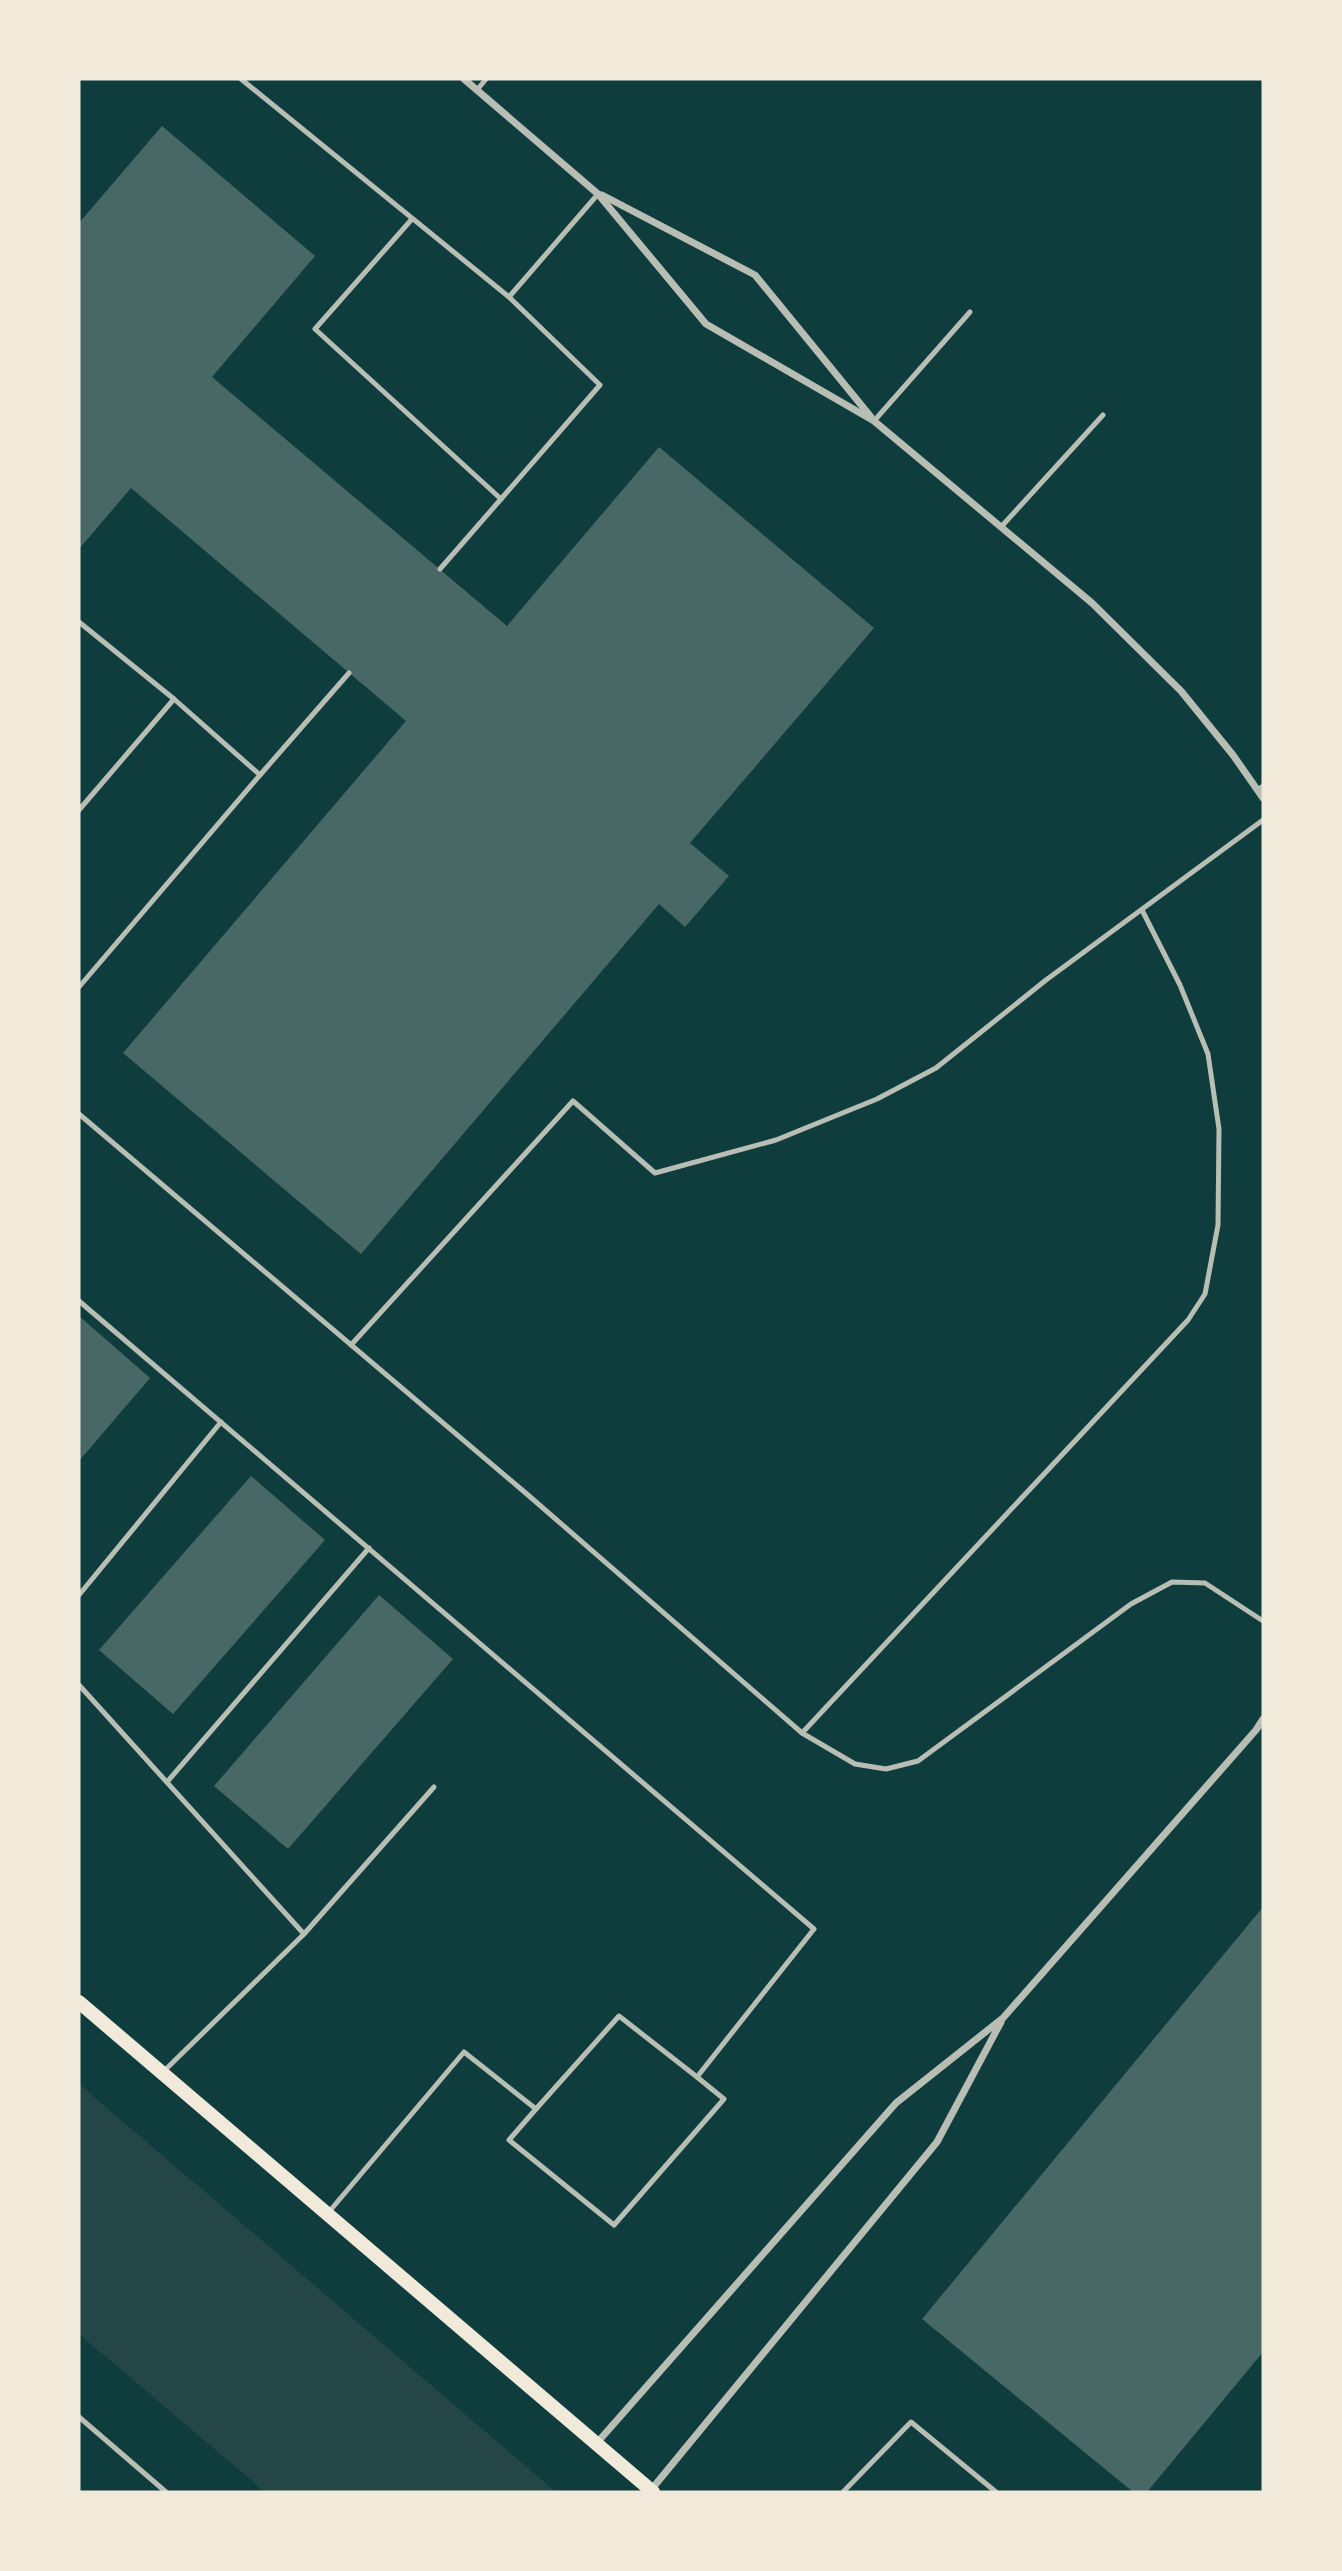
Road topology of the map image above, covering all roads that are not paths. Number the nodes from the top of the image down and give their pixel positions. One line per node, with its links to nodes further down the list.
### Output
1 (241, 79): 6 (lane)
2 (464, 79): 4 (street)
3 (486, 79): 4 (lane)
4 (477, 90): 5 (street)
5 (598, 194): 7 (lane); 10 (street); 10 (street)
6 (412, 219): 7 (lane); 11 (lane)
7 (509, 297): 11 (lane)
8 (970, 312): 10 (lane)
9 (1103, 415): 12 (lane)
10 (874, 421): 12 (street)
11 (501, 499): 13 (lane)
12 (1001, 527): 18 (street)
13 (440, 569)
14 (79, 622): 16 (lane)
15 (349, 673): 17 (lane)
16 (174, 699): 17 (lane); 20 (lane)
17 (260, 775): 23 (lane)
18 (1260, 788): 19 (street)
19 (1263, 798)
20 (79, 810)
21 (1263, 820): 22 (lane)
22 (1142, 910): 26 (lane); 33 (lane)
23 (79, 987)
24 (79, 1114): 26 (lane)
25 (79, 1301): 27 (lane)
26 (351, 1345): 33 (lane)
27 (221, 1422): 28 (lane); 29 (lane)
28 (369, 1548): 34 (lane); 40 (lane)
29 (79, 1595)
30 (1263, 1621): 33 (lane)
31 (79, 1685): 34 (lane)
32 (1263, 1719): 38 (street)
33 (802, 1733)
34 (167, 1782): 36 (lane)
35 (434, 1787): 36 (lane)
36 (304, 1934): 39 (lane)
37 (79, 2002): 39 (main road)
38 (1003, 2018): 44 (street); 45 (street)
39 (162, 2073): 42 (main road)
40 (696, 2077): 41 (lane); 41 (lane)
41 (536, 2109): 42 (lane)
42 (327, 2214): 44 (main road)
43 (79, 2417): 46 (lane)
44 (596, 2444): 45 (main road)
45 (651, 2491)
46 (166, 2492)
47 (842, 2492): 48 (lane)
48 (996, 2492)

